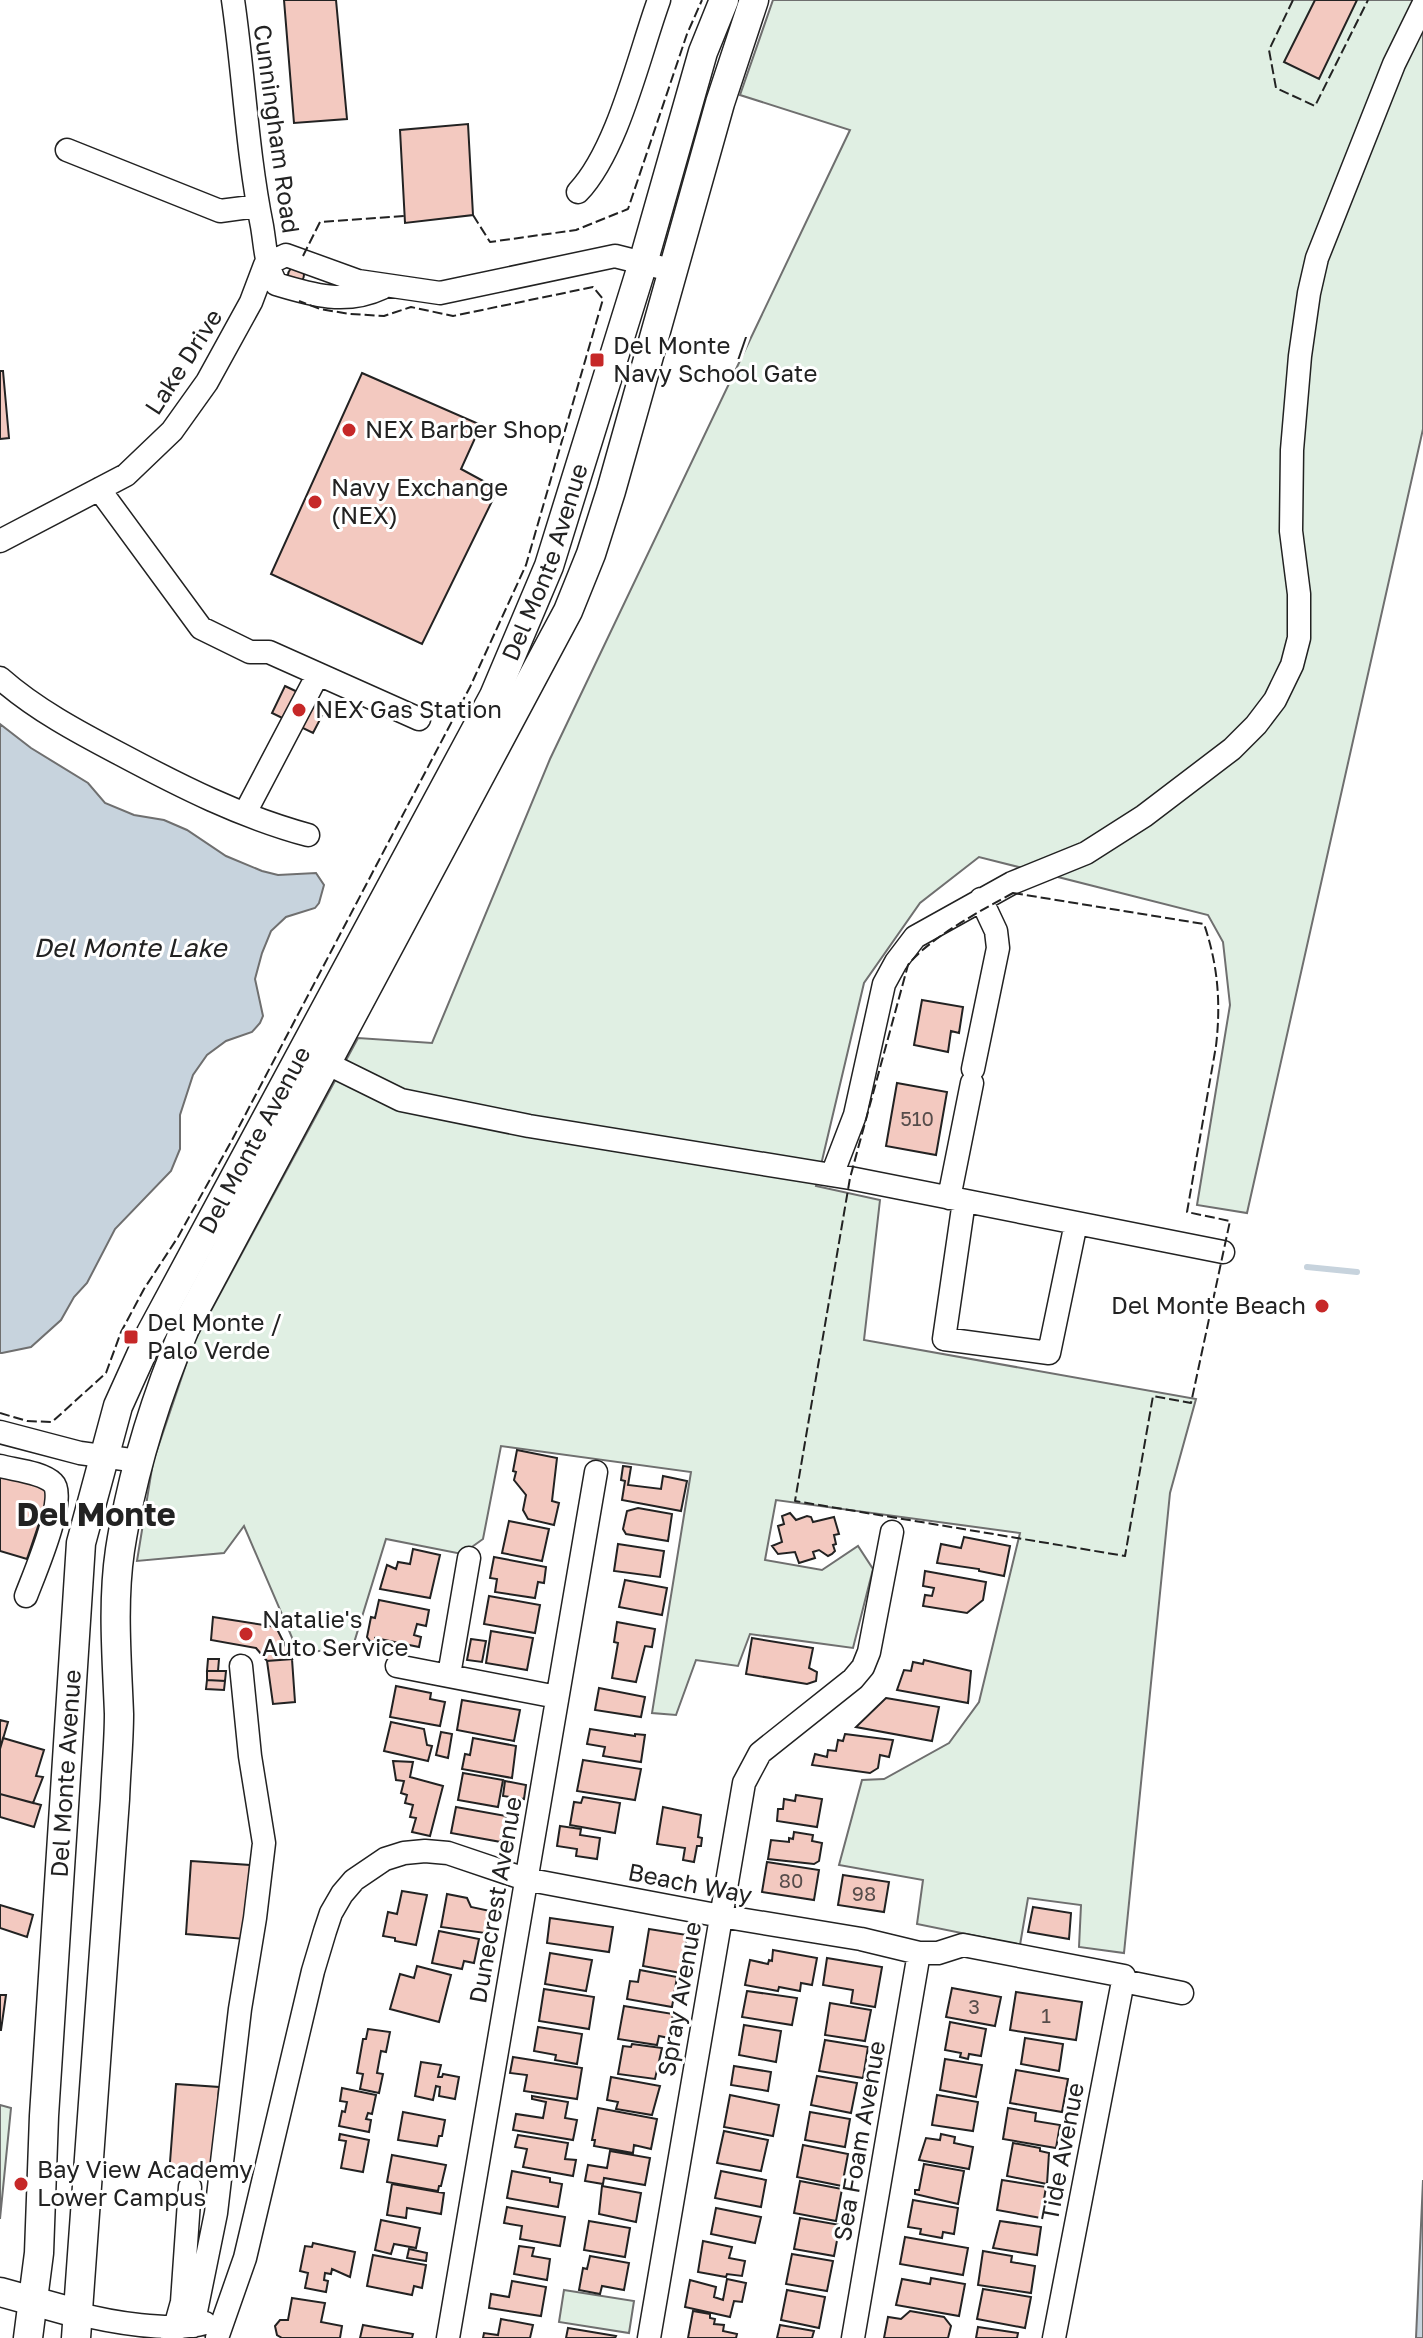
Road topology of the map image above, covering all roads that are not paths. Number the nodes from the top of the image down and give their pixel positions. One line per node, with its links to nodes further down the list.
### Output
1 (233, 0): 8 (street, Cunningham Road)
2 (659, 0): 7 (street)
3 (724, 0): 9 (main road, Del Monte Avenue)
4 (754, 0): 11 (main road, Del Monte Avenue)
5 (1423, 5): 19 (street)
6 (67, 150): 8 (street)
7 (578, 192)
8 (258, 206): 10 (street, Cunningham Road)
9 (643, 263): 10 (street, Cunningham Road); 11 (street, Cunningham Road); 26 (main road, Del Monte Avenue)
10 (265, 265): 12 (street, Lake Drive)
11 (675, 271): 20 (main road, Del Monte Avenue)
12 (99, 489): 13 (street, Lake Drive); 14 (street)
13 (0, 541)
14 (318, 674): 16 (street); 17 (street)
15 (0, 678): 17 (street)
16 (419, 719)
17 (245, 813): 18 (street)
18 (308, 835)
19 (981, 899): 21 (street); 22 (street)
20 (326, 1063): 21 (street); 27 (main road, Del Monte Avenue)
21 (832, 1175): 22 (street)
22 (956, 1199): 23 (street); 23 (street)
23 (1076, 1223): 24 (street)
24 (1223, 1252)
25 (0, 1432): 26 (street)
26 (103, 1455): 27 (street); 44 (main road, Del Monte Avenue)
27 (138, 1461): 46 (main road, Del Monte Avenue)
28 (0, 1466): 32 (street)
29 (596, 1472): 36 (street, Dunecrest Avenue)
30 (892, 1532): 38 (street, Spray Avenue)
31 (469, 1558): 35 (street)
32 (26, 1596)
33 (241, 1666): 47 (street)
34 (397, 1666): 35 (street)
35 (449, 1675): 36 (street)
36 (557, 1697): 37 (street, Dunecrest Avenue)
37 (525, 1879): 38 (street, Beach Way); 45 (street, Beach Way); 50 (street, Dunecrest Avenue)
38 (721, 1916): 39 (street, Beach Way); 51 (street, Spray Avenue)
39 (919, 1953): 40 (street, Beach Way); 52 (street, Sea Foam Avenue)
40 (1123, 1979): 41 (street, Beach Way); 53 (street, Tide Avenue)
41 (1182, 1993)
42 (190, 2187): 47 (street)
43 (0, 2292): 44 (main road)
44 (35, 2301): 46 (main road); 48 (main road, Del Monte Avenue)
45 (227, 2307): 47 (street); 49 (street, Beach Way)
46 (76, 2326): 47 (street)
47 (180, 2333)
48 (28, 2338)
49 (217, 2338)
50 (448, 2338)
51 (649, 2338)
52 (853, 2338)
53 (1054, 2338)

